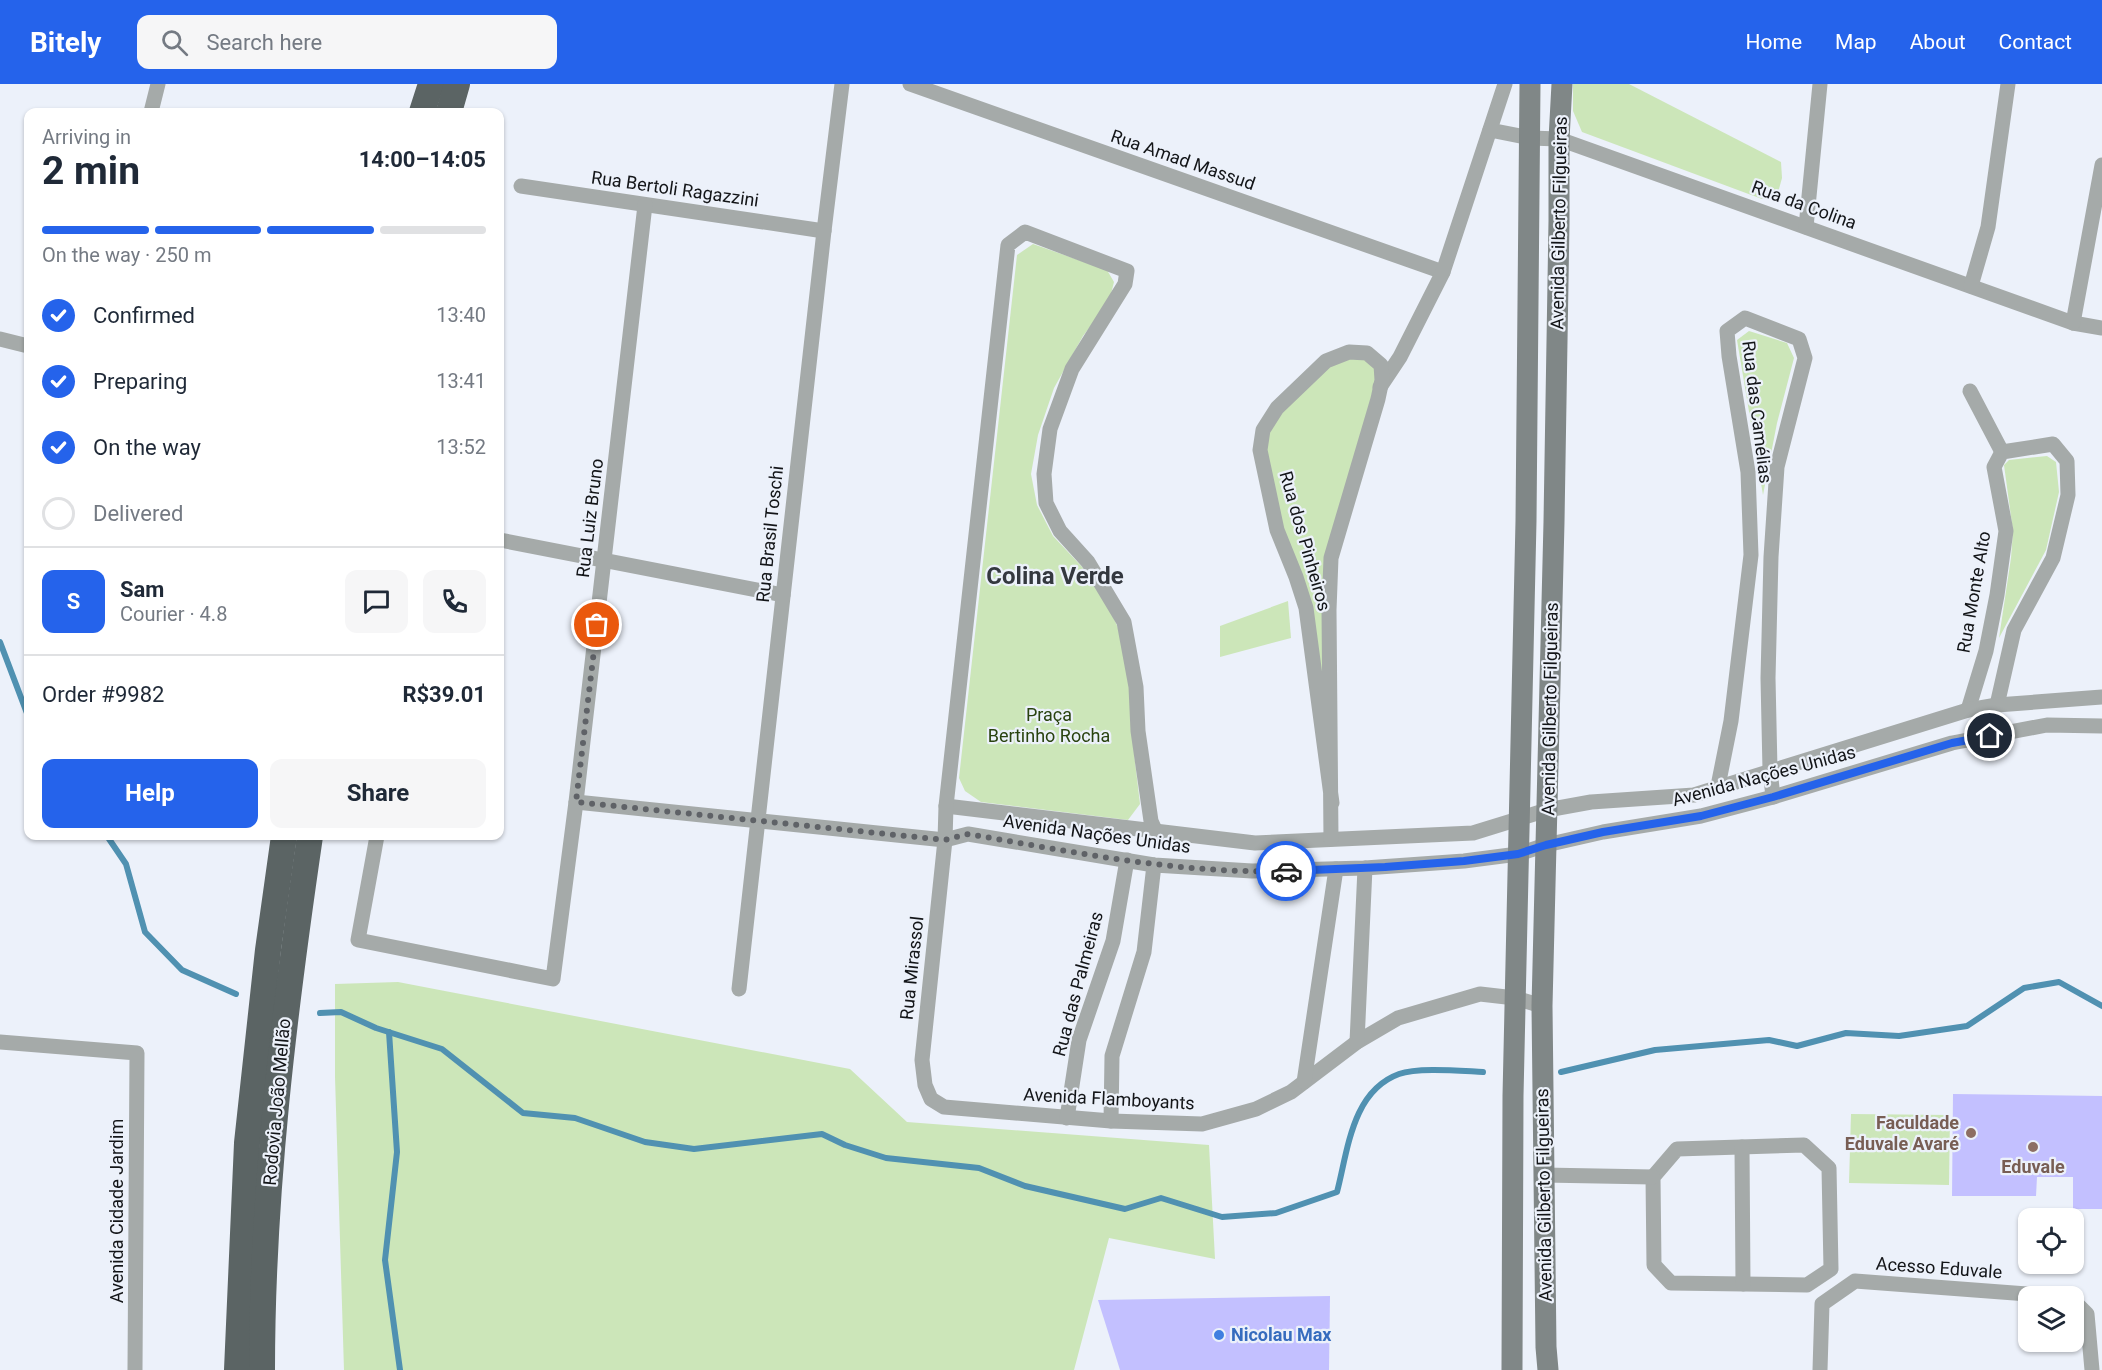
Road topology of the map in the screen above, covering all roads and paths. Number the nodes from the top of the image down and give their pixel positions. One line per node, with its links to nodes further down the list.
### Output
1 (158, 84): 11 (street)
2 (430, 84): 12 (highway)
3 (457, 84): 13 (highway)
4 (842, 84): 21 (street, Rua Brasil Toschi)
5 (910, 84): 22 (street, Rua Amad Massud)
6 (1506, 84): 14 (street, Rua dos Pinheiros)
7 (1530, 84): 15 (main road, Avenida Gilberto Filgueiras)
8 (1562, 84): 16 (main road, Avenida Gilberto Filgueiras)
9 (1820, 84): 20 (street)
10 (2008, 84): 23 (street)
11 (152, 108)
12 (423, 108)
13 (450, 108)
14 (1490, 130): 15 (street, Rua da Colina); 22 (street, Rua dos Pinheiros)
15 (1530, 138): 16 (street, Rua da Colina); 31 (main road, Avenida Gilberto Filgueiras)
16 (1559, 139): 20 (street, Rua da Colina); 32 (main road, Avenida Gilberto Filgueiras)
17 (2102, 165): 24 (street)
18 (521, 186): 19 (street, Rua Bertoli Ragazzini)
19 (645, 205): 21 (street, Rua Bertoli Ragazzini); 34 (street, Rua Luiz Bruno)
20 (1806, 227): 23 (street, Rua da Colina)
21 (824, 231): 35 (street, Rua Brasil Toschi)
22 (1443, 272): 28 (street, Rua dos Pinheiros)
23 (1971, 285): 24 (street, Rua da Colina)
24 (2073, 322): 25 (street, Rua da Colina)
25 (2102, 328)
26 (0, 339): 27 (street)
27 (24, 345)
28 (1380, 387): 44 (street, Rua dos Pinheiros); 44 (street, Rua dos Pinheiros)
29 (1970, 391): 30 (street)
30 (2002, 453): 37 (street); 38 (street, Rua Monte Alto)
31 (1526, 521): 32 (main road); 47 (main road, Avenida Gilberto Filgueiras)
32 (1554, 522): 46 (main road, Avenida Gilberto Filgueiras)
33 (504, 541): 34 (street)
34 (605, 559): 35 (street); 43 (street, Rua Luiz Bruno)
35 (783, 595): 48 (street, Rua Brasil Toschi)
36 (2102, 697): 37 (street, Avenida Nações Unidas)
37 (1997, 705): 38 (street, Avenida Nações Unidas)
38 (1968, 710): 40 (street, Avenida Nações Unidas)
39 (2102, 726): 42 (street, Avenida Nações Unidas)
40 (1770, 770): 41 (street, Avenida Nações Unidas); 41 (street, Rua das Camélias); 42 (street, Rua das Camélias)
41 (1718, 786): 46 (street, Avenida Nações Unidas)
42 (1773, 797): 55 (street, Avenida Nações Unidas)
43 (576, 802): 48 (street, Avenida Nações Unidas); 53 (street, Rua Luiz Bruno)
44 (1332, 803): 50 (street, Rua dos Pinheiros)
45 (946, 806): 49 (street, Avenida Nações Unidas); 49 (street); 54 (street)
46 (1547, 810): 47 (street, Avenida Nações Unidas); 55 (main road, Avenida Gilberto Filgueiras)
47 (1519, 819): 50 (street, Avenida Nações Unidas); 56 (main road, Avenida Gilberto Filgueiras)
48 (758, 821): 54 (street, Avenida Nações Unidas); 61 (street, Rua Brasil Toschi)
49 (1156, 832): 50 (street, Avenida Nações Unidas)
50 (1331, 839)
51 (283, 840): 79 (highway, Rodovia João Mellão)
52 (309, 840): 80 (highway, Rodovia João Mellão)
53 (375, 840)
54 (945, 840): 57 (street, Avenida Nações Unidas); 67 (street, Rua Mirassol)
55 (1546, 845): 56 (street, Avenida Nações Unidas); 63 (main road, Avenida Gilberto Filgueiras)
56 (1518, 854): 59 (street, Avenida Nações Unidas); 62 (main road, Avenida Gilberto Filgueiras)
57 (1127, 860): 58 (street, Avenida Nações Unidas); 68 (street, Rua das Palmeiras)
58 (1154, 865): 60 (street, Avenida Nações Unidas); 69 (street)
59 (1365, 868): 60 (street, Avenida Nações Unidas); 65 (street)
60 (1336, 869): 66 (street)
61 (739, 989)
62 (1515, 998): 63 (street, Avenida Flamboyants); 65 (street, Avenida Flamboyants); 73 (main road, Avenida Gilberto Filgueiras)
63 (1542, 1006): 71 (main road, Avenida Gilberto Filgueiras)
64 (0, 1042): 78 (street, Avenida Cidade Jardim)
65 (1357, 1042): 66 (street, Avenida Flamboyants)
66 (1304, 1082): 69 (street, Avenida Flamboyants)
67 (931, 1099): 68 (street, Avenida Flamboyants)
68 (1067, 1118): 69 (street, Avenida Flamboyants)
69 (1111, 1121)
70 (1743, 1147): 72 (street); 75 (street); 75 (street)
71 (1543, 1175): 72 (street); 74 (main road, Avenida Gilberto Filgueiras)
72 (1653, 1178): 75 (street)
73 (1512, 1245): 74 (main road); 81 (main road, Avenida Gilberto Filgueiras)
74 (1544, 1247): 82 (main road, Avenida Gilberto Filgueiras)
75 (1743, 1284)
76 (2018, 1293): 83 (street, Acesso Eduvale)
77 (2084, 1311): 84 (street)
78 (135, 1370)
79 (237, 1370)
80 (262, 1370)
81 (1512, 1370)
82 (1548, 1370)
83 (1820, 1370)
84 (2092, 1370)

